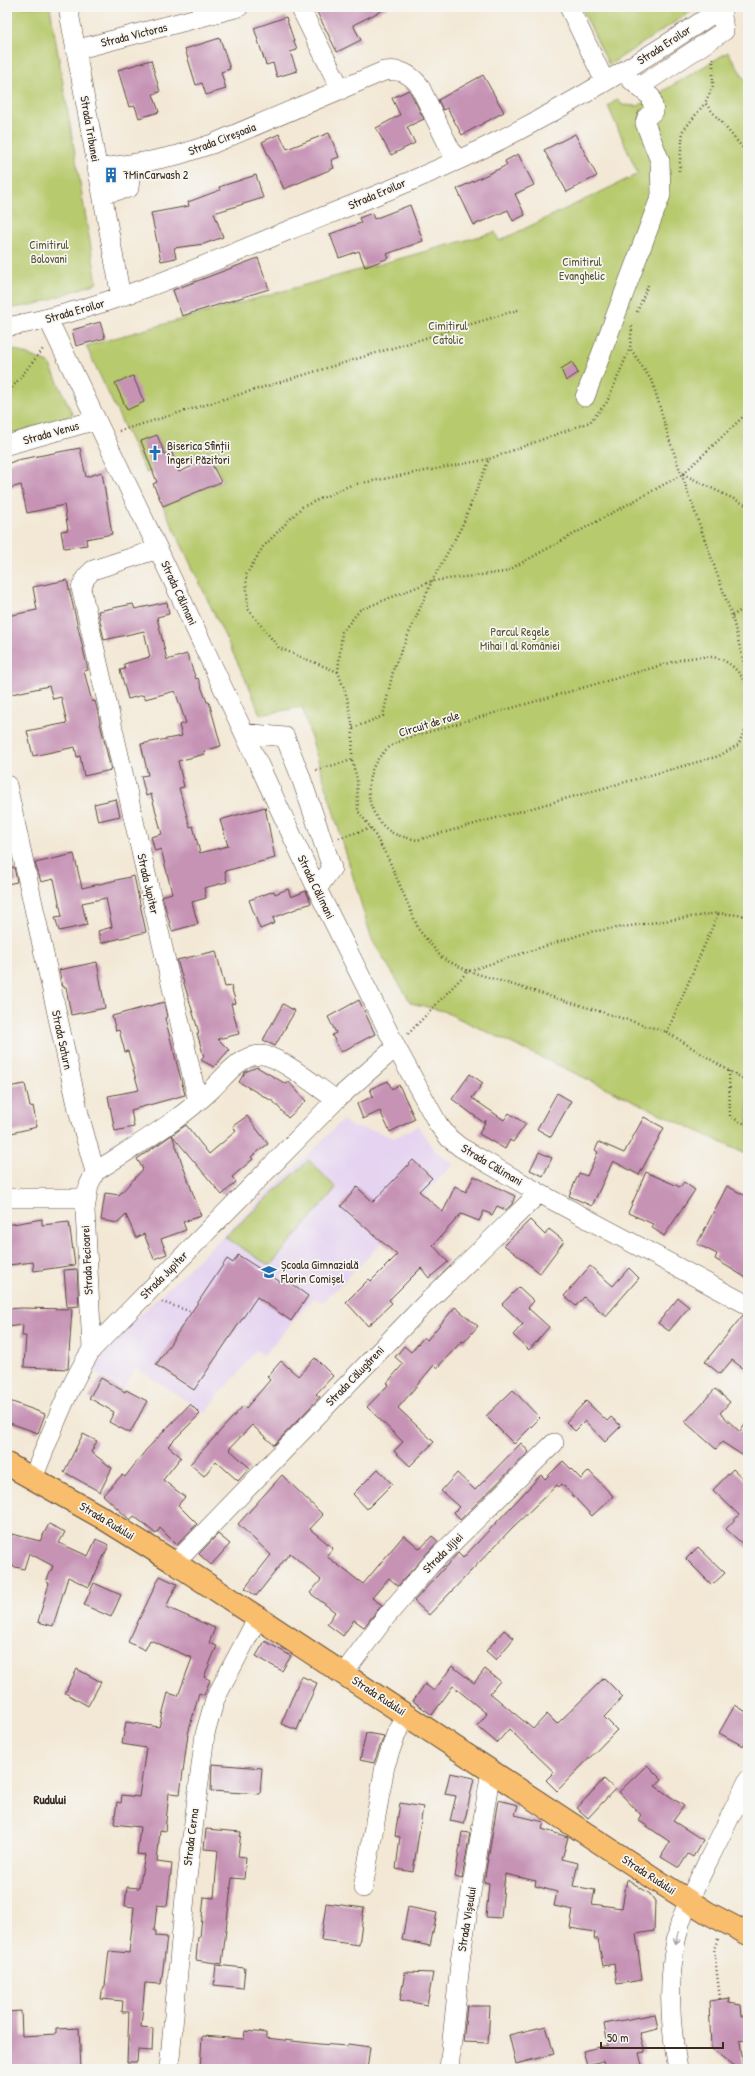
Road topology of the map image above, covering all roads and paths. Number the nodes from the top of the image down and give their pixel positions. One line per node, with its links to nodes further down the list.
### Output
1 (68, 7): 7 (street, Strada Tribunei)
2 (238, 7): 7 (street, Strada Victoras)
3 (300, 7): 11 (street)
4 (569, 7): 9 (street)
5 (722, 8): 6 (street); 8 (street, Strada Eroilor)
6 (705, 44): 10 (street); 12 (path)
7 (75, 50): 16 (street, Strada Tribunei)
8 (621, 72): 9 (street, Strada Eroilor); 10 (street)
9 (605, 82): 14 (street, Strada Eroilor)
10 (639, 87): 25 (street)
11 (341, 90): 14 (street, Strada Cireșoaia); 16 (street, Strada Cireșoaia)
12 (705, 103): 13 (path); 15 (path)
13 (748, 154)
14 (456, 161): 18 (street, Strada Eroilor)
15 (679, 174)
16 (99, 180): 18 (street, Strada Tribunei)
17 (648, 283): 23 (path)
18 (121, 297): 20 (street, Strada Eroilor)
19 (521, 309): 28 (path)
20 (48, 319): 21 (street, Strada Eroilor); 22 (street, Strada Călimani)
21 (7, 327)
22 (57, 338): 24 (path); 27 (street, Strada Călimani)
23 (630, 348): 30 (path); 31 (path)
24 (7, 394)
25 (584, 397)
26 (748, 412): 31 (path)
27 (96, 420): 28 (street, Strada Călimani); 29 (street, Strada Venus)
28 (104, 437): 33 (street, Strada Călimani)
29 (7, 445)
30 (489, 459): 34 (path); 37 (path)
31 (683, 474): 32 (path); 34 (path); 36 (path)
32 (748, 506)
33 (158, 549): 42 (street, Strada Călimani); 57 (street, Strada Jupiter)
34 (432, 581): 37 (path); 41 (path)
35 (748, 606): 36 (path)
36 (732, 616): 38 (path)
37 (338, 672): 41 (path)
38 (748, 680)
39 (748, 686): 40 (path, Circuit de role)
40 (748, 724)
41 (353, 728): 43 (path)
42 (244, 733): 44 (street); 48 (street, Strada Călimani)
43 (352, 760): 44 (path); 46 (path)
44 (300, 775): 47 (street)
45 (7, 785): 60 (street, Strada Saturn)
46 (371, 828): 47 (path); 51 (path)
47 (324, 842): 48 (street)
48 (317, 889): 53 (street, Strada Călimani)
49 (718, 913): 50 (path); 51 (path); 52 (path)
50 (748, 916)
51 (468, 971): 52 (path); 53 (path)
52 (667, 1032): 54 (path)
53 (396, 1047): 56 (street, Strada Jupiter); 61 (street, Strada Călimani)
54 (729, 1071): 55 (path); 59 (path)
55 (748, 1081)
56 (336, 1100): 57 (street); 64 (street, Strada Jupiter)
57 (198, 1102): 60 (street)
58 (748, 1117): 59 (path)
59 (747, 1124)
60 (95, 1172): 63 (street, Strada Fecioarei)
61 (539, 1193): 65 (street, Strada Călimani); 71 (street, Strada Călugăreni)
62 (7, 1198): 63 (street)
63 (86, 1198): 67 (street, Strada Fecioarei)
64 (146, 1293): 66 (path); 67 (street, Strada Jupiter)
65 (748, 1305)
66 (192, 1312)
67 (92, 1349): 70 (street, Strada Jupiter)
68 (554, 1443): 73 (street, Strada Jijiei)
69 (7, 1464): 70 (main road, Strada Rudului)
70 (33, 1478): 71 (main road, Strada Rudului)
71 (176, 1563): 72 (main road, Strada Rudului)
72 (258, 1617): 73 (main road, Strada Rudului); 82 (street, Strada Cerna)
73 (344, 1673): 74 (main road, Strada Rudului)
74 (408, 1715): 75 (main road, Strada Rudului); 77 (street)
75 (491, 1770): 78 (main road, Strada Rudului); 83 (street, Strada Vișeului)
76 (748, 1780): 78 (street)
77 (363, 1888)
78 (689, 1901): 79 (main road, Strada Rudului); 84 (street, one-way to 84)
79 (726, 1922): 80 (main road, Strada Rudului); 81 (path)
80 (748, 1934)
81 (720, 1999)
82 (169, 2069)
83 (449, 2069)
84 (678, 2069)

